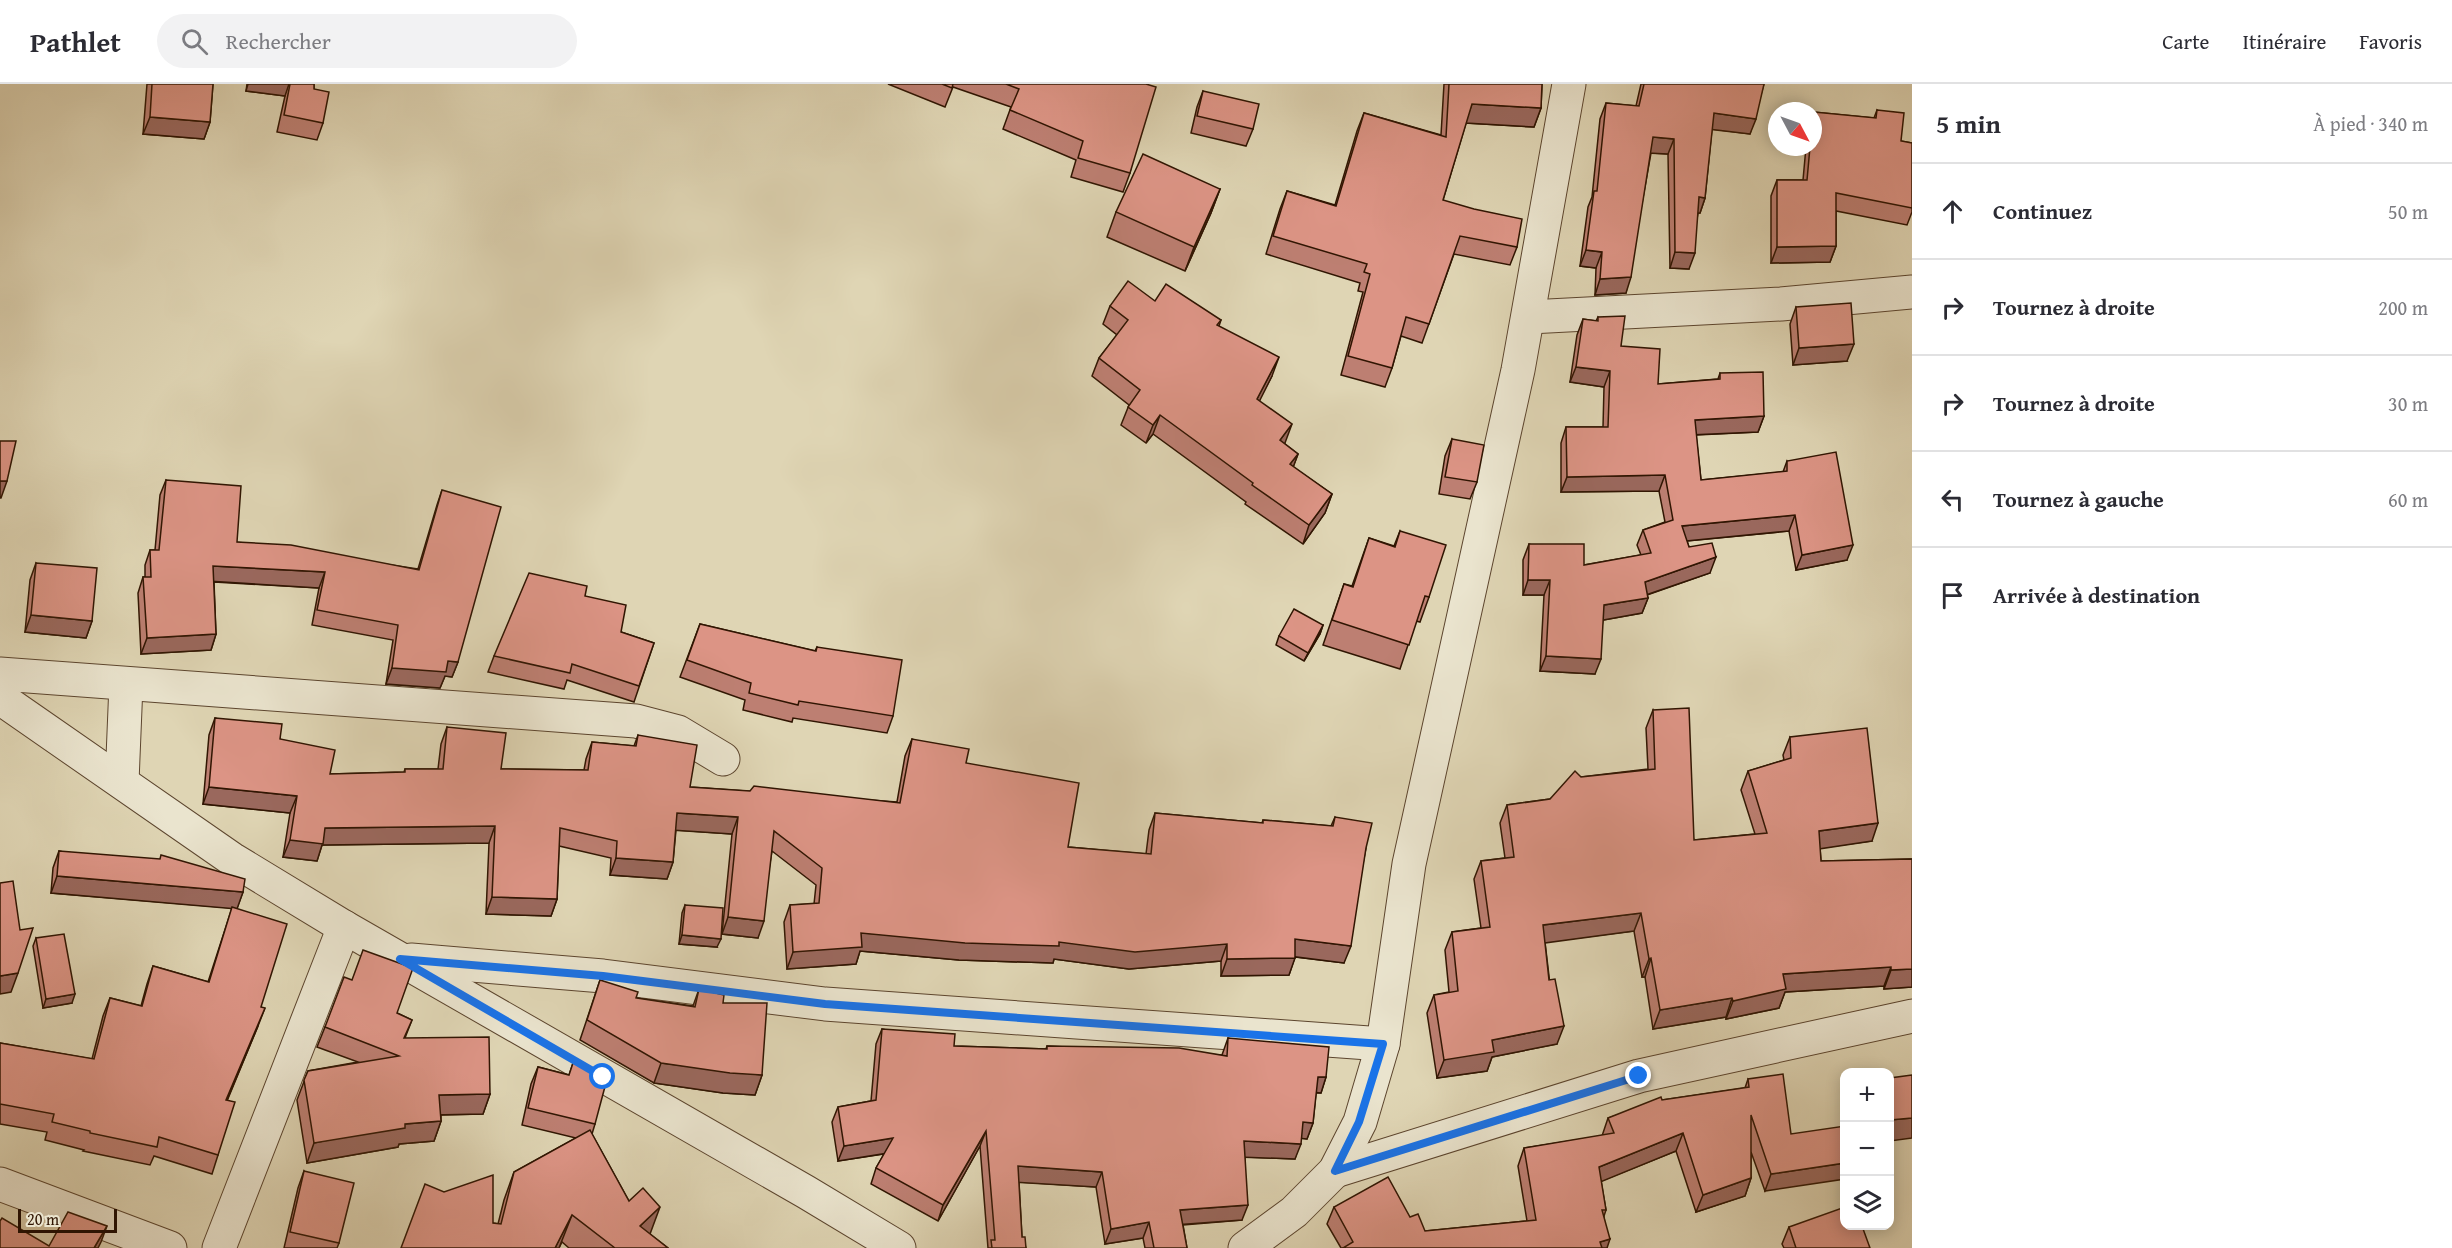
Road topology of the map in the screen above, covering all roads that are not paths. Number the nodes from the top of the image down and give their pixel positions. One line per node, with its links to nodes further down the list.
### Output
1 (1569, 84): 3 (street)
2 (1912, 292): 3 (street)
3 (1529, 317): 12 (street)
4 (0, 674): 5 (street)
5 (126, 684): 7 (street); 8 (street)
6 (0, 698): 8 (street)
7 (723, 759)
8 (122, 782): 9 (street)
9 (344, 927): 10 (street); 16 (street)
10 (400, 959): 12 (street); 17 (street)
11 (1912, 1016): 13 (street)
12 (1383, 1044): 13 (street)
13 (1335, 1171): 18 (street)
14 (0, 1184): 15 (street)
15 (170, 1248)
16 (219, 1248)
17 (899, 1248)
18 (1245, 1248)

